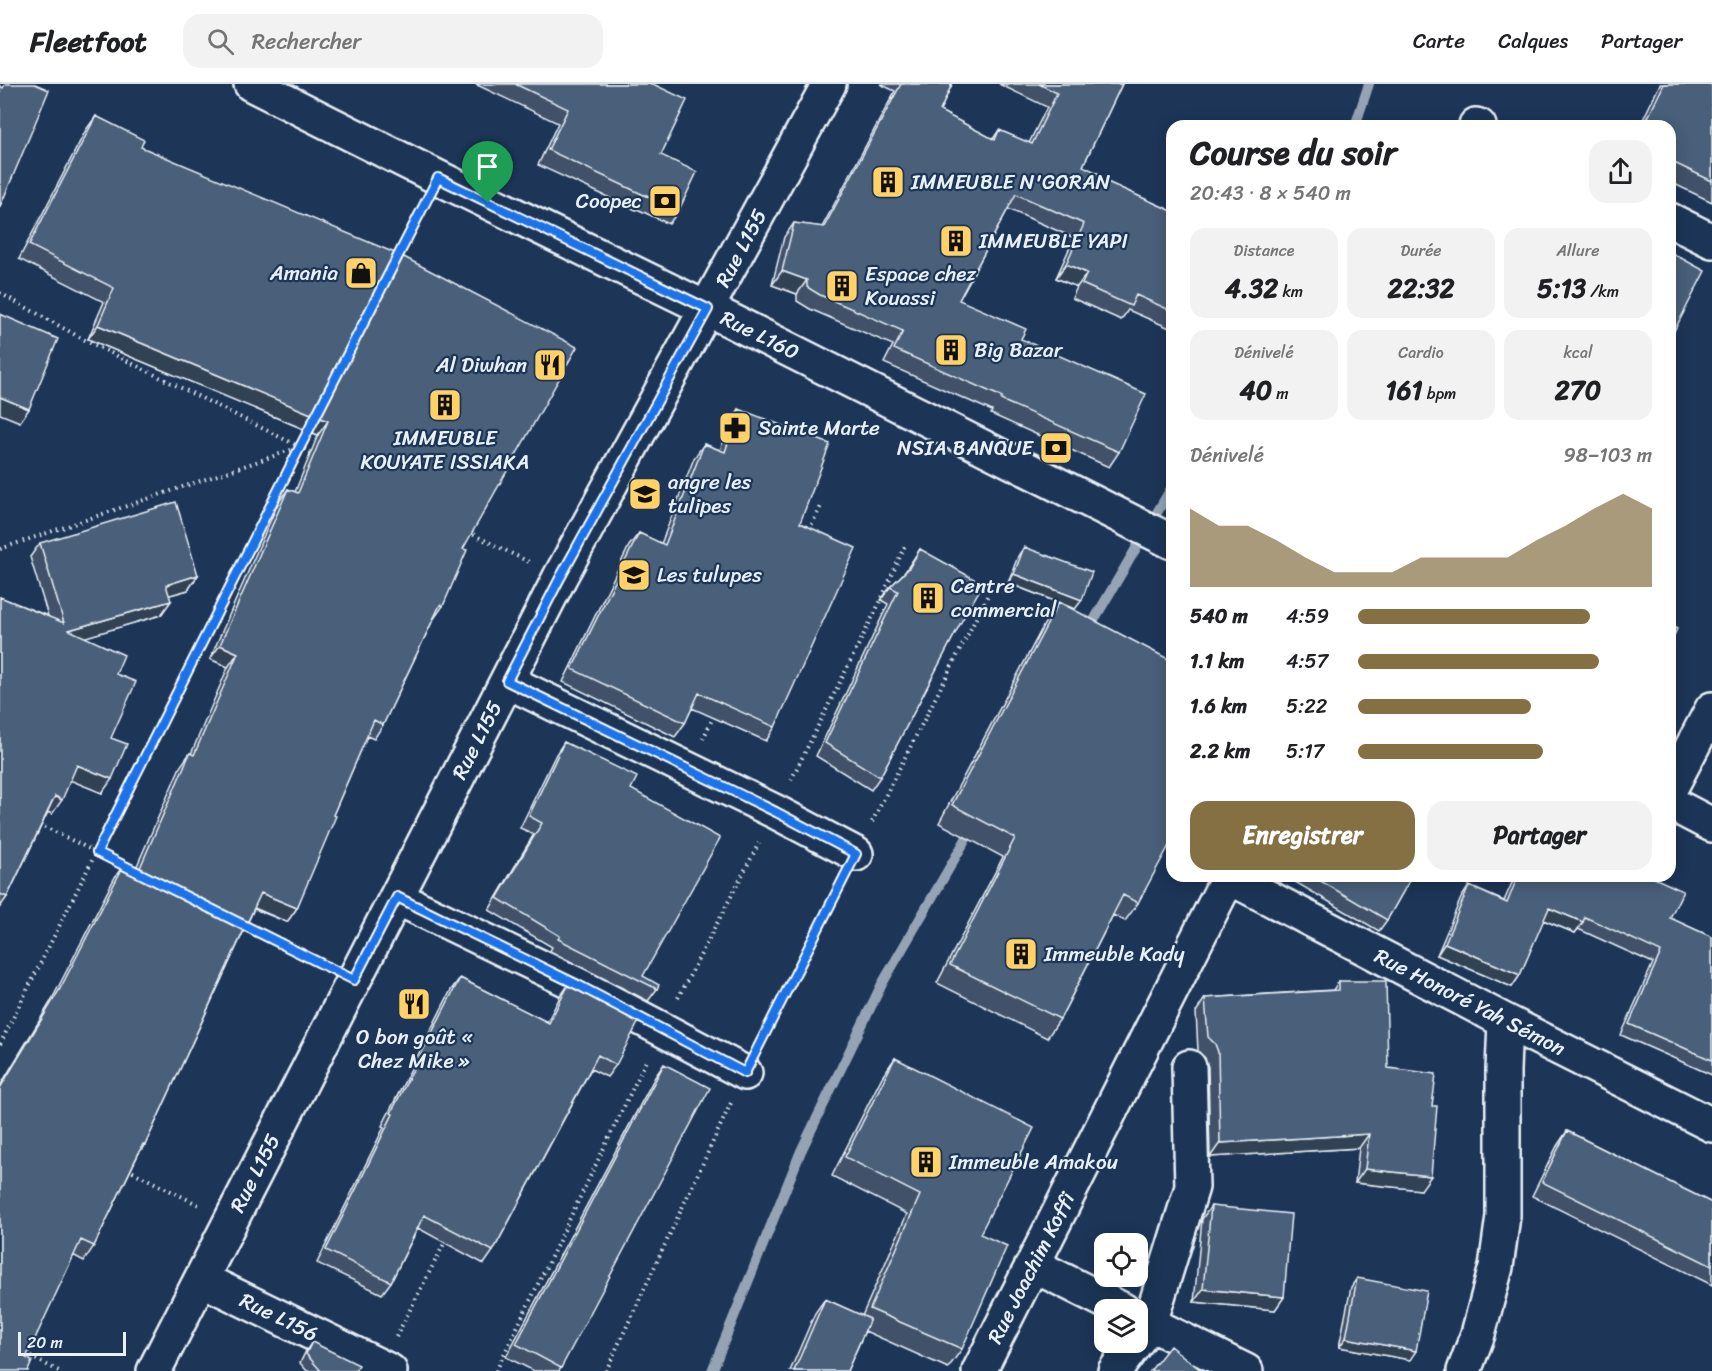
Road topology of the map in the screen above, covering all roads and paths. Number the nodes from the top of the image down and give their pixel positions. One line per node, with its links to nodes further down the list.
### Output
1 (251, 84): 3 (street, Rue L160)
2 (829, 84): 8 (street, Rue L155)
3 (438, 178): 6 (path); 8 (street, Rue L160)
4 (1676, 223): 5 (street)
5 (1712, 241)
6 (396, 261)
7 (0, 293): 10 (path)
8 (708, 309): 15 (street, Rue L160); 18 (street, Rue L155)
9 (310, 427): 10 (path)
10 (300, 447): 11 (path); 17 (path); 29 (path)
11 (320, 458)
12 (822, 504): 14 (path)
13 (466, 531): 18 (path)
14 (806, 536)
15 (1166, 539)
16 (906, 543): 26 (path)
17 (0, 549)
18 (560, 578): 20 (street, Rue L155)
19 (989, 593): 30 (path)
20 (507, 681): 23 (street); 34 (street, Rue L155)
21 (720, 705): 23 (path)
22 (1712, 709): 24 (street)
23 (688, 768): 26 (street)
24 (1676, 778)
25 (1676, 806): 28 (street)
26 (776, 812): 30 (street); 38 (path)
27 (32, 821): 29 (path)
28 (1712, 825)
29 (97, 852): 31 (path); 39 (path)
30 (856, 854): 41 (path)
31 (129, 868)
32 (1226, 882): 46 (street, Rue Joachim Koffi)
33 (1239, 882): 37 (street, Rue Honoré Yah Sémon)
34 (397, 897): 36 (street, Rue L155); 38 (street)
35 (236, 921): 36 (path)
36 (354, 980): 44 (street, Rue L155)
37 (1505, 1021): 42 (street, Rue Honoré Yah Sémon); 61 (street)
38 (661, 1030): 41 (street); 56 (path)
39 (0, 1044)
40 (1190, 1067): 48 (street)
41 (745, 1073): 57 (path)
42 (1712, 1125)
43 (126, 1169): 44 (path)
44 (231, 1221): 47 (street, Rue L155)
45 (446, 1239): 53 (path)
46 (1033, 1265): 49 (street); 58 (street, Rue Joachim Koffi)
47 (201, 1279): 53 (street, Rue L156); 55 (street, Rue L155)
48 (1148, 1299)
49 (1094, 1301)
50 (1148, 1331): 60 (street)
51 (20, 1352): 54 (path)
52 (1124, 1353): 59 (street)
53 (385, 1369)
54 (59, 1371)
55 (154, 1371)
56 (496, 1371)
57 (606, 1371)
58 (979, 1371)
59 (1115, 1371)
60 (1246, 1371)
61 (1464, 1371)

